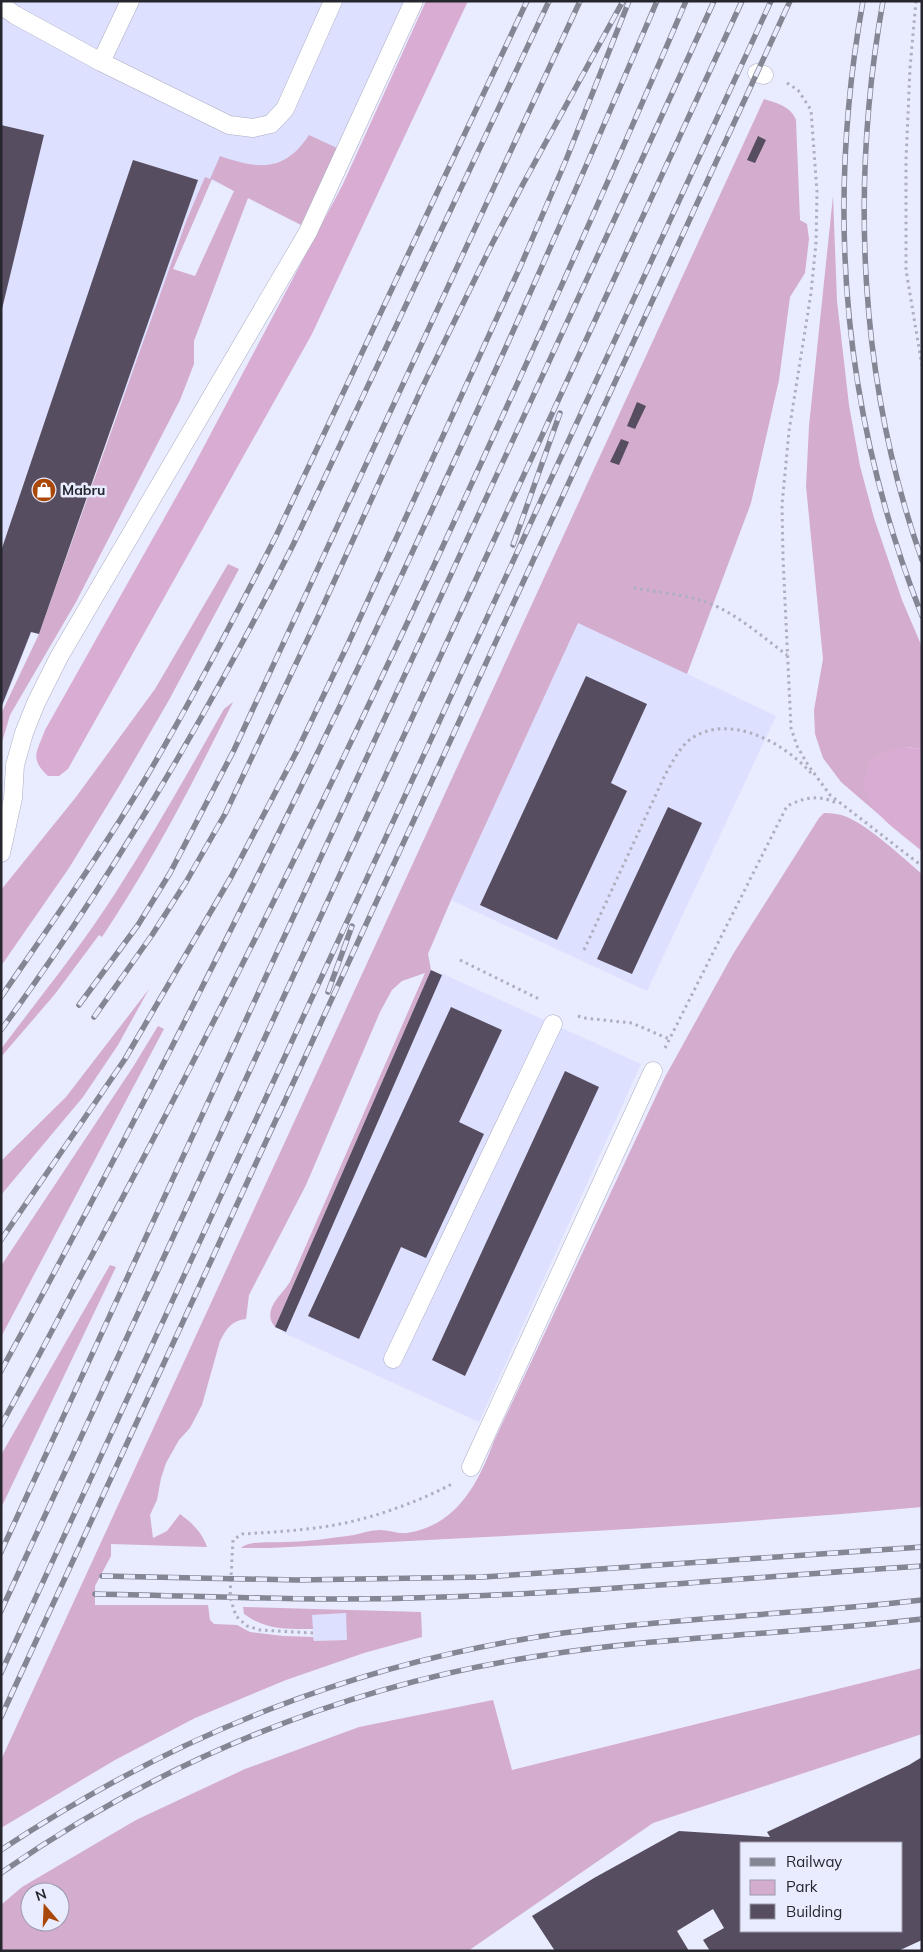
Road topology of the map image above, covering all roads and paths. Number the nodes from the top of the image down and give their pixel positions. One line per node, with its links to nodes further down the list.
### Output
1 (130, 1): 6 (lane)
2 (333, 1): 6 (lane)
3 (414, 1): 13 (lane)
4 (916, 1): 8 (path)
5 (1, 5): 6 (lane)
6 (101, 62)
7 (760, 74): 10 (path)
8 (922, 366)
9 (634, 588): 10 (path)
10 (787, 656): 11 (path)
11 (821, 785): 12 (path); 15 (path)
12 (842, 806): 14 (path); 18 (path)
13 (1, 853)
14 (922, 866)
15 (584, 950)
16 (460, 960): 17 (path)
17 (556, 1017): 18 (path); 20 (lane)
18 (669, 1039): 19 (path)
19 (653, 1071): 21 (lane)
20 (393, 1358)
21 (471, 1467): 22 (path)
22 (313, 1633)

